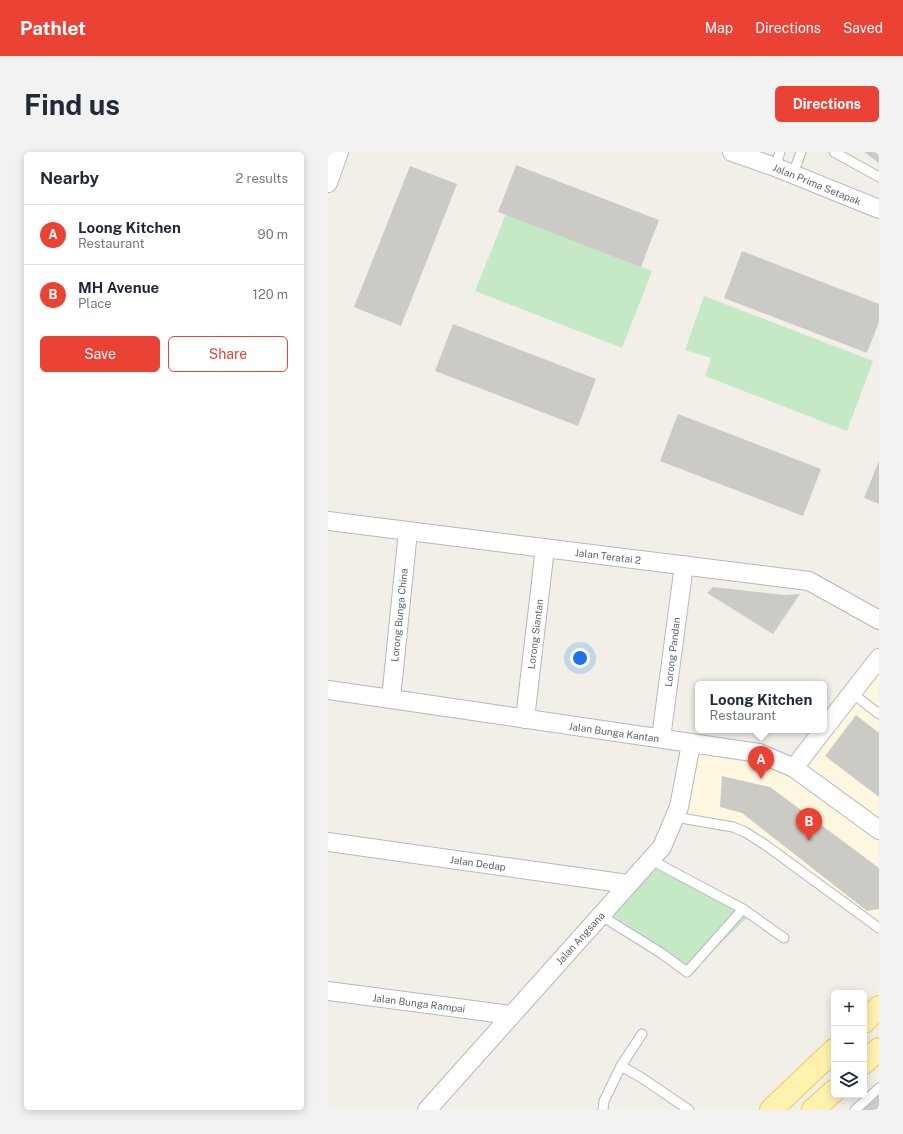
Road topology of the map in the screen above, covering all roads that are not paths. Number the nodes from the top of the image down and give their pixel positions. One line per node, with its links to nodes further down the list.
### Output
1 (732, 152): 5 (street, Jalan Prima Setapak)
2 (800, 152): 6 (lane)
3 (834, 152): 7 (lane)
4 (335, 156): 8 (street)
5 (778, 159): 6 (street, Jalan Prima Setapak)
6 (793, 174): 9 (street, Jalan Prima Setapak)
7 (879, 178)
8 (328, 183)
9 (879, 209)
10 (328, 521): 11 (street, Jalan Teratai 2)
11 (408, 531): 12 (street, Jalan Teratai 2); 18 (street, Lorong Bunga China)
12 (545, 548): 13 (street, Jalan Teratai 2); 20 (street, Lorong Siantan)
13 (684, 565): 14 (street, Jalan Teratai 2); 23 (street, Lorong Pandan)
14 (879, 620)
15 (879, 658): 17 (street)
16 (328, 690): 18 (street, Jalan Bunga Kantan)
17 (852, 693): 19 (lane); 21 (street)
18 (391, 699): 20 (street, Jalan Bunga Kantan)
19 (879, 714)
20 (525, 719): 23 (street, Jalan Bunga Kantan)
21 (827, 726)
22 (822, 733): 25 (street)
23 (661, 738): 24 (street, Jalan Bunga Kantan)
24 (692, 744): 25 (street, Jalan Bunga Kantan); 26 (street, Jalan Angsana)
25 (794, 768): 27 (street, Jalan Bunga Kantan)
26 (675, 817): 29 (street, Jalan Angsana); 33 (lane)
27 (879, 830)
28 (328, 842): 30 (street, Jalan Dedap)
29 (651, 860): 30 (street, Jalan Angsana); 31 (lane)
30 (628, 884): 32 (street, Jalan Angsana)
31 (743, 909): 32 (lane); 34 (lane)
32 (600, 915): 37 (street, Jalan Angsana)
33 (879, 928)
34 (784, 938)
35 (328, 992): 37 (street, Jalan Bunga Rampai)
36 (879, 1007): 38 (main road)
37 (511, 1015): 46 (street, Jalan Angsana)
38 (867, 1019)
39 (642, 1034): 43 (lane)
40 (879, 1049): 42 (main road)
41 (831, 1053): 49 (main road)
42 (865, 1062)
43 (621, 1066): 47 (lane); 48 (lane)
44 (879, 1088): 51 (lane)
45 (831, 1093): 50 (main road)
46 (427, 1110)
47 (604, 1110)
48 (689, 1110)
49 (771, 1110)
50 (813, 1110)
51 (855, 1110)

